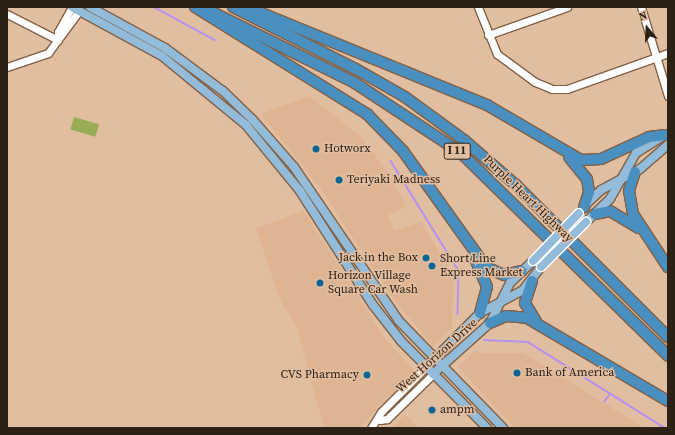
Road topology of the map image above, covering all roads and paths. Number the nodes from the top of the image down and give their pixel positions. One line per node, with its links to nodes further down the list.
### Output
1 (90, 7): 11 (main road)
2 (195, 7): 32 (highway)
3 (202, 7): 43 (highway, Purple Heart Highway / I 11)
4 (233, 7): 42 (highway, Purple Heart Highway / I 11)
5 (247, 7): 25 (highway)
6 (478, 7): 12 (street)
7 (567, 7): 12 (street)
8 (641, 7): 15 (street)
9 (76, 8): 11 (main road); 13 (street); 18 (main road)
10 (7, 14): 13 (street)
11 (120, 22): 16 (main road)
12 (488, 35): 15 (street)
13 (58, 40): 17 (street)
14 (668, 53): 15 (street)
15 (658, 57): 19 (street)
16 (191, 66): 18 (main road); 23 (main road)
17 (7, 67)
18 (185, 73): 21 (main road)
19 (667, 81): 20 (street)
20 (668, 96)
21 (246, 125): 23 (main road); 28 (main road)
22 (667, 135): 25 (highway); 27 (main road, West Horizon Drive)
23 (268, 136): 28 (main road)
24 (668, 145): 26 (main road, West Horizon Drive)
25 (564, 151): 29 (highway)
26 (635, 172): 27 (main road, West Horizon Drive); 31 (highway)
27 (621, 179): 29 (main road, West Horizon Drive); 30 (main road, West Horizon Drive)
28 (304, 188): 33 (main road); 34 (main road)
29 (581, 210): 36 (main road, West Horizon Drive, bridge)
30 (595, 214): 31 (highway); 37 (main road, West Horizon Drive, bridge)
31 (641, 230): 35 (highway)
32 (471, 249): 36 (highway); 39 (highway)
33 (352, 253): 34 (main road); 44 (main road)
34 (343, 258): 46 (main road)
35 (668, 268)
36 (522, 271): 38 (main road, West Horizon Drive)
37 (532, 281): 38 (main road, West Horizon Drive); 41 (highway)
38 (502, 301): 39 (main road, West Horizon Drive); 40 (main road, West Horizon Drive)
39 (480, 313): 44 (main road, West Horizon Drive)
40 (490, 323): 41 (highway); 45 (main road, West Horizon Drive)
41 (538, 324): 48 (highway)
42 (668, 337)
43 (668, 356)
44 (434, 358): 45 (main road); 46 (main road, West Horizon Drive)
45 (442, 366): 47 (main road, West Horizon Drive); 52 (main road)
46 (426, 367): 47 (main road); 49 (street, West Horizon Drive)
47 (433, 374): 49 (street, West Horizon Drive); 51 (main road)
48 (668, 401)
49 (380, 420): 50 (street, West Horizon Drive)
50 (372, 428)
51 (487, 428)
52 (503, 428)

